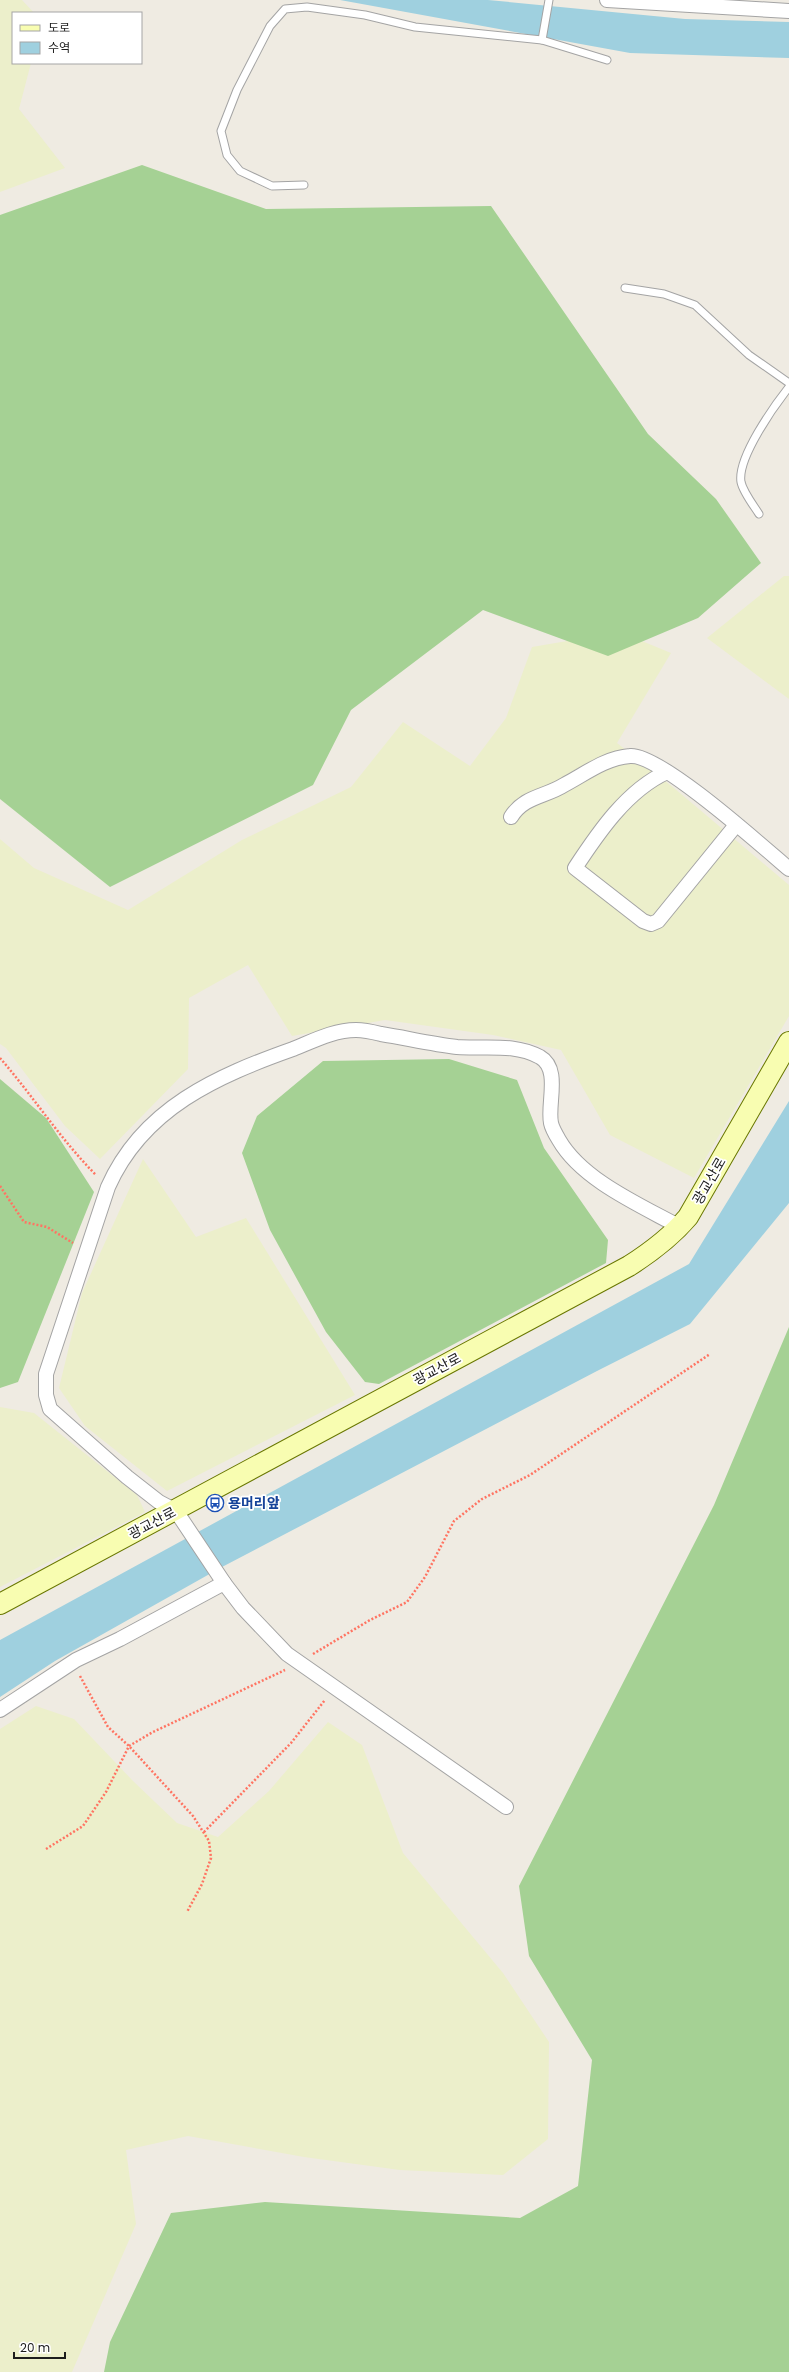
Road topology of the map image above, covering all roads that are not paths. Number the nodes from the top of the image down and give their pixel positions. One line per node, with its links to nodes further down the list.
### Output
1 (549, 0): 5 (lane)
2 (607, 0): 3 (street)
3 (677, 2): 4 (street)
4 (789, 11)
5 (542, 40): 6 (lane); 7 (lane)
6 (607, 60)
7 (304, 185)
8 (625, 288): 9 (lane)
9 (789, 383)
10 (789, 387): 11 (lane)
11 (759, 514)
12 (667, 772): 13 (street); 14 (street); 14 (street)
13 (511, 817)
14 (736, 825): 15 (street)
15 (789, 868)
16 (789, 1042): 17 (street, 광교산로)
17 (680, 1227): 18 (street, 광교산로); 18 (street)
18 (180, 1518): 19 (street); 20 (street, 광교산로)
19 (222, 1580): 21 (street); 22 (street)
20 (0, 1604)
21 (0, 1710)
22 (506, 1807)

